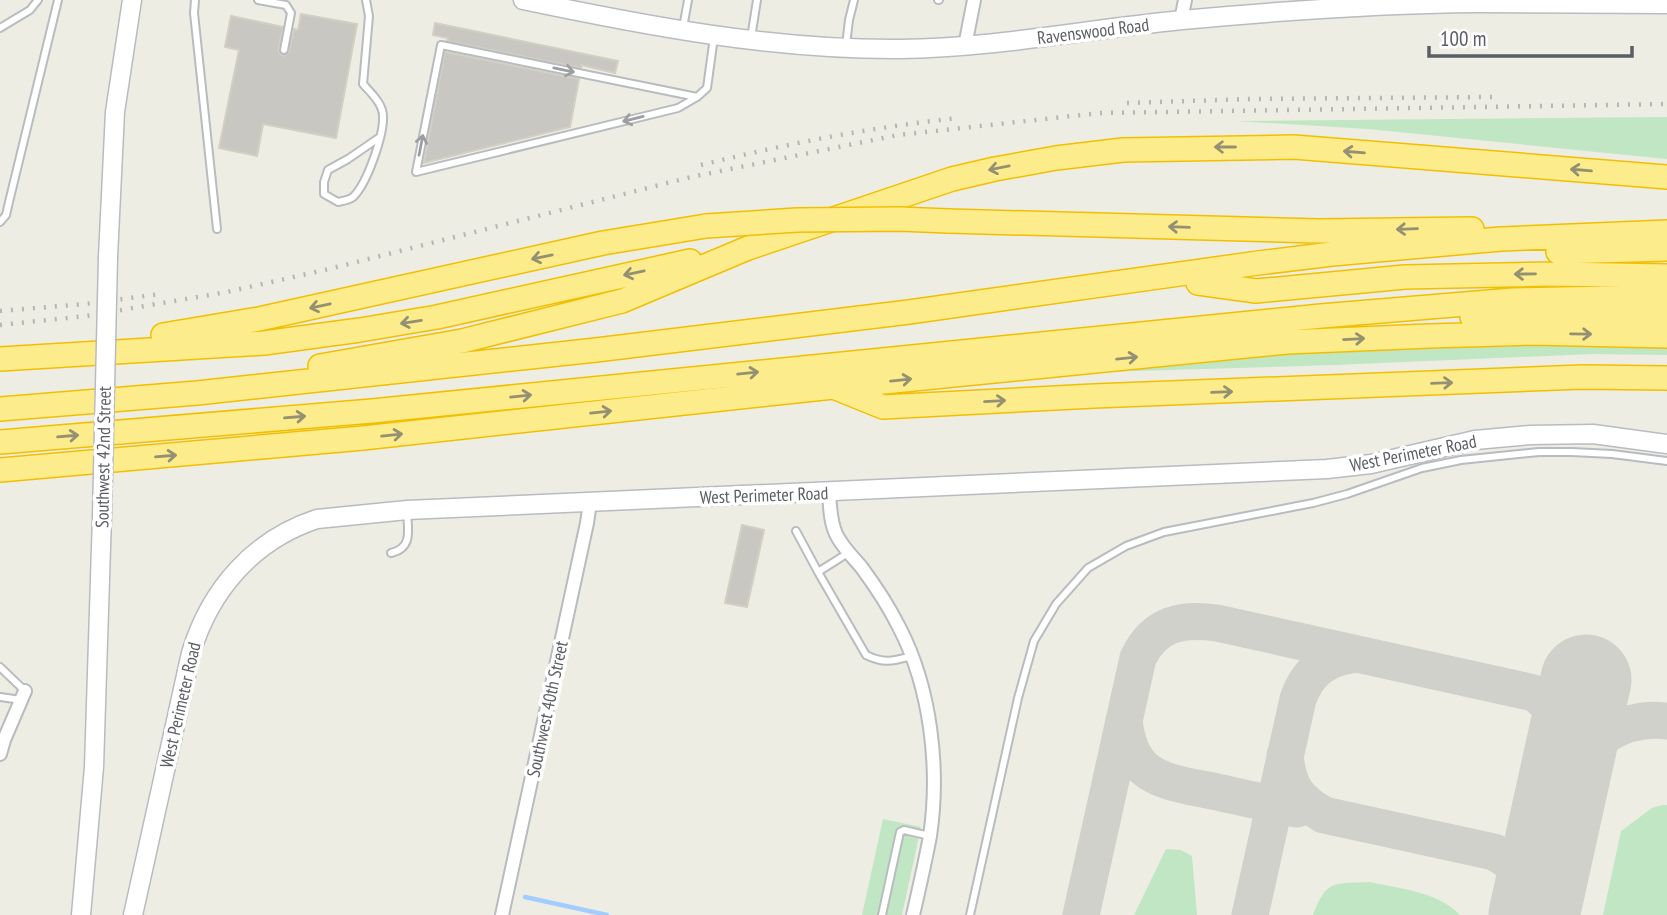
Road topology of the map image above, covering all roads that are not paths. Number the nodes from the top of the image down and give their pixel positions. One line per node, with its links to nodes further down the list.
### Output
1 (38, 0): 15 (lane)
2 (58, 0): 25 (lane)
3 (132, 0): 63 (street, Southwest 42nd Street, bridge)
4 (195, 0): 26 (lane)
5 (258, 0): 21 (lane)
6 (366, 0): 23 (lane)
7 (523, 0): 16 (street, Ravenswood Road)
8 (688, 0): 16 (lane)
9 (757, 0): 18 (lane)
10 (854, 0): 20 (lane)
11 (974, 0): 19 (street)
12 (1185, 0): 14 (street)
13 (1667, 4): 14 (street, Ravenswood Road)
14 (1181, 20): 19 (street, Ravenswood Road)
15 (0, 28)
16 (683, 30): 17 (street, Ravenswood Road)
17 (715, 35): 18 (street, Ravenswood Road); 22 (lane)
18 (750, 39): 20 (street, Ravenswood Road)
19 (965, 46): 20 (street, Ravenswood Road)
20 (846, 47)
21 (284, 50)
22 (697, 97): 22 (lane, one-way to 22)
23 (380, 137): 23 (lane)
24 (1667, 177): 29 (highway, one-way to 29)
25 (0, 222)
26 (218, 229)
27 (1667, 232): 28 (highway)
28 (1597, 235): 37 (highway, one-way to 37, bridge); 43 (highway)
29 (748, 248): 37 (highway, one-way to 37); 43 (highway)
30 (1667, 250): 32 (highway)
31 (1667, 276): 32 (highway, one-way to 32)
32 (1198, 283): 45 (highway)
33 (1667, 297): 34 (highway)
34 (1321, 316): 35 (highway); 46 (highway, one-way to 34)
35 (1667, 319)
36 (1667, 337): 42 (highway, one-way to 36)
37 (55, 354): 38 (highway)
38 (0, 359)
39 (1582, 377): 40 (highway); 41 (highway); 42 (highway, one-way to 39)
40 (1667, 378)
41 (1667, 386)
42 (833, 387): 49 (highway, one-way to 42)
43 (197, 393): 44 (highway)
44 (0, 409)
45 (0, 422)
46 (0, 442)
47 (1667, 444): 50 (street, West Perimeter Road)
48 (1667, 461): 68 (lane)
49 (0, 470)
50 (829, 492): 51 (street, West Perimeter Road); 55 (street)
51 (590, 502): 52 (street, West Perimeter Road); 65 (street, Southwest 40th Street)
52 (407, 510): 54 (lane); 64 (street, West Perimeter Road)
53 (796, 531): 56 (lane)
54 (391, 553)
55 (848, 553): 56 (lane); 57 (street)
56 (818, 572): 57 (lane)
57 (912, 656): 62 (street)
58 (0, 667): 59 (lane)
59 (23, 696): 60 (lane); 61 (street)
60 (0, 697)
61 (0, 754)
62 (930, 836): 66 (lane); 67 (street)
63 (81, 915)
64 (133, 915)
65 (502, 915)
66 (881, 915)
67 (913, 915)
68 (970, 915)

